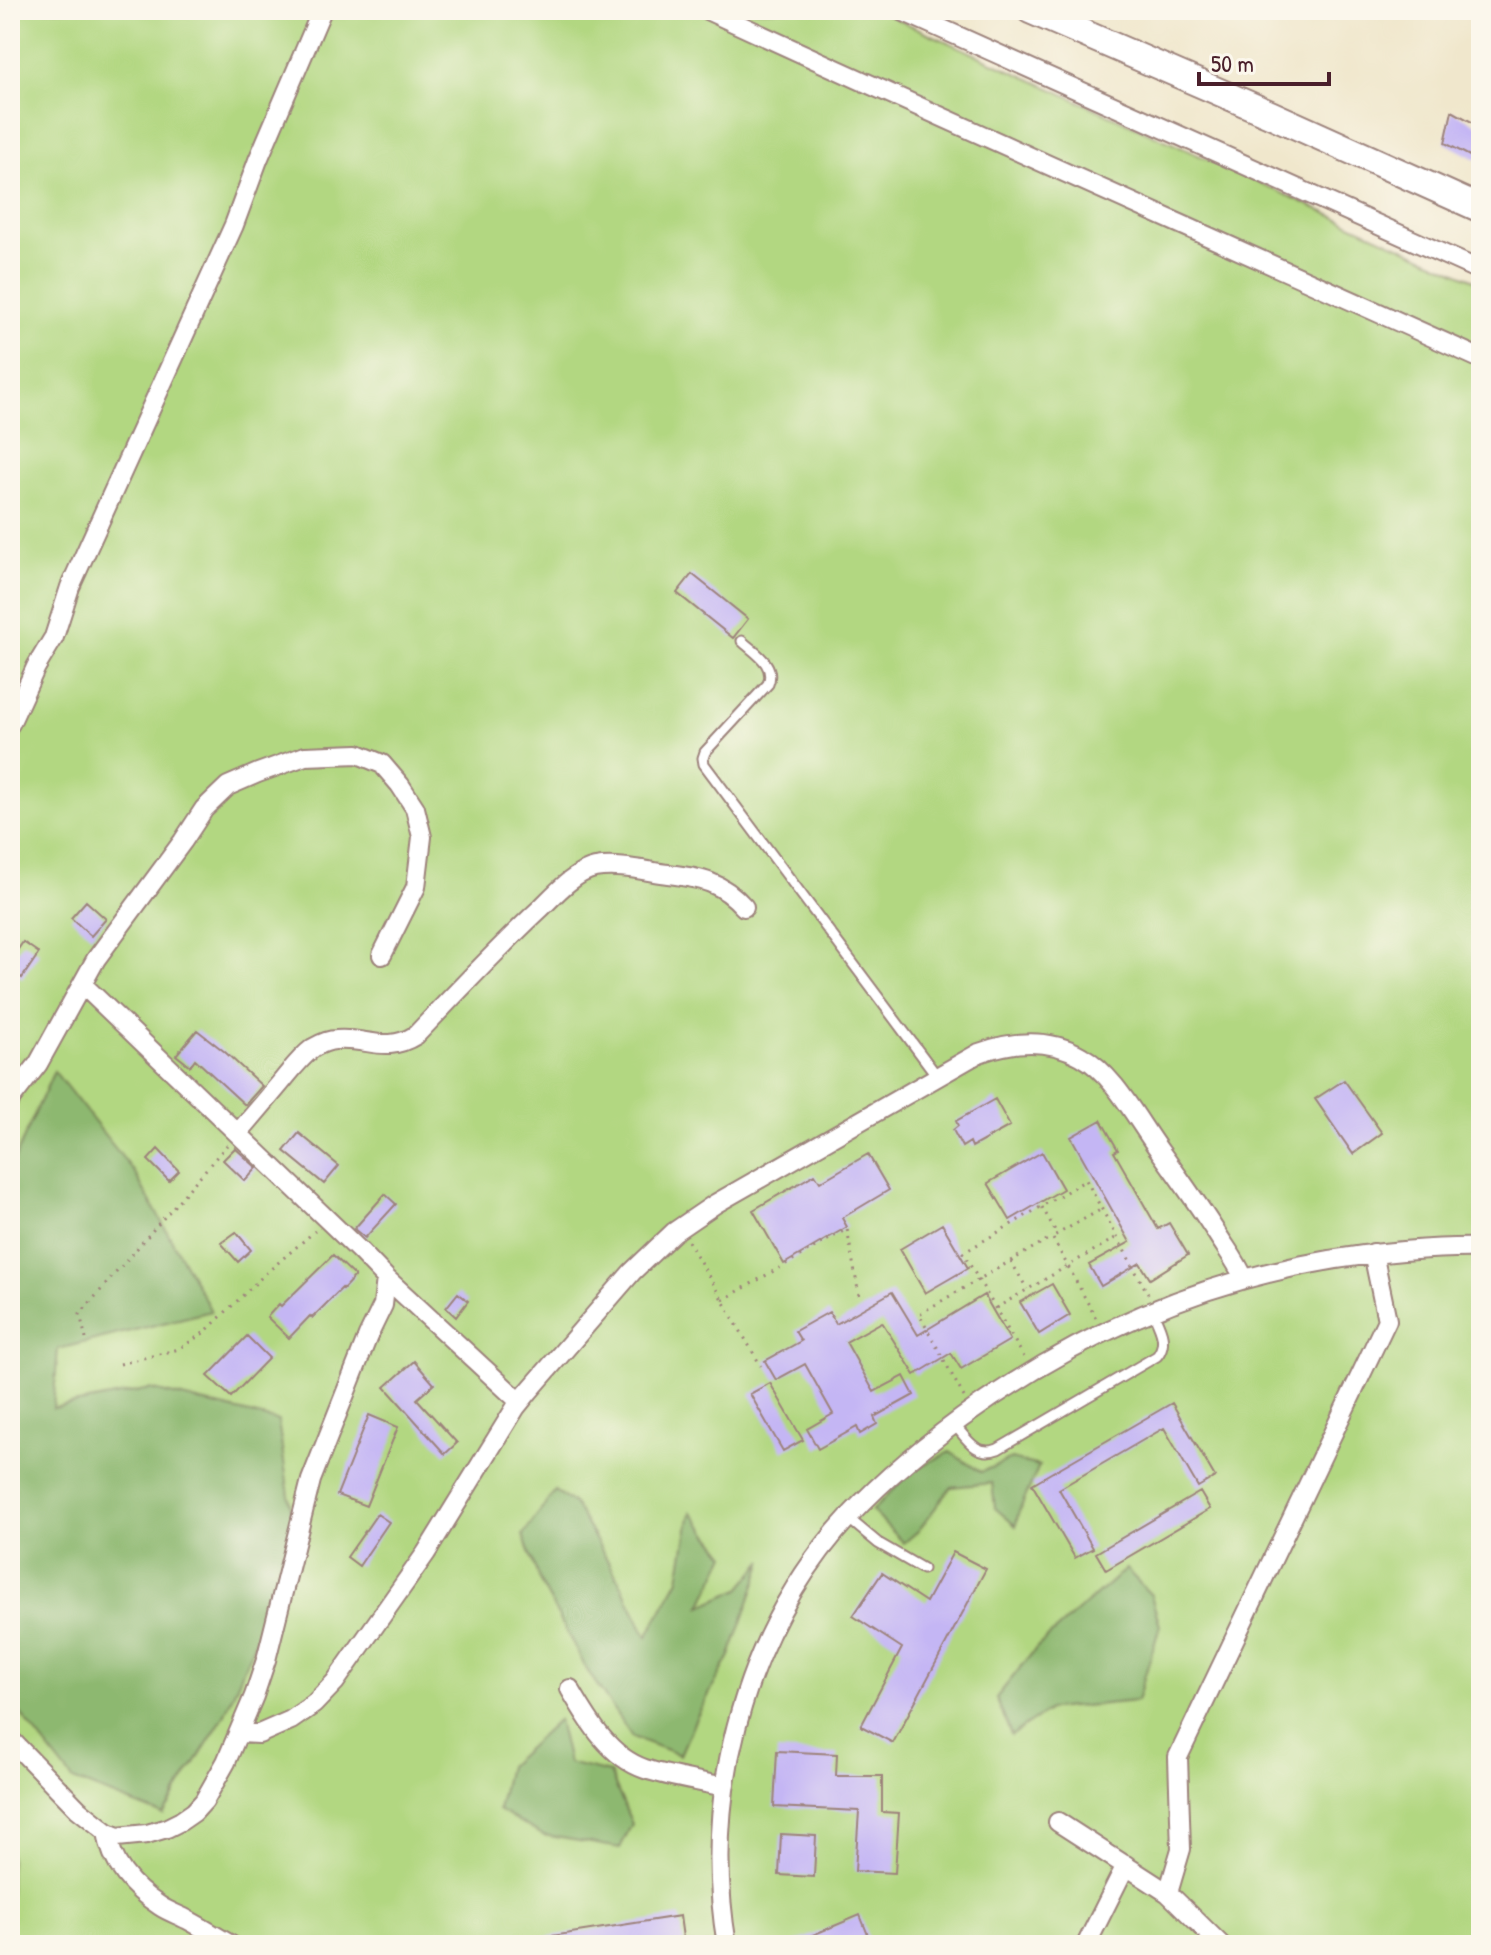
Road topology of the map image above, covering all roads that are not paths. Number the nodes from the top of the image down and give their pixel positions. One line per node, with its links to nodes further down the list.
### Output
1 (322, 10): 9 (street)
2 (707, 10): 7 (street)
3 (900, 10): 6 (street)
4 (1043, 12): 5 (street)
5 (1481, 209)
6 (1481, 271)
7 (1481, 359)
8 (742, 641): 13 (lane)
9 (10, 724)
10 (744, 907): 15 (street)
11 (382, 955): 12 (street)
12 (83, 985): 14 (street); 15 (street)
13 (937, 1076): 19 (street); 21 (street)
14 (10, 1100)
15 (238, 1133): 18 (street)
16 (1481, 1248): 17 (street)
17 (1373, 1253): 19 (street); 32 (street)
18 (386, 1278): 21 (street); 26 (street)
19 (1244, 1279): 20 (street)
20 (1154, 1310): 22 (street); 22 (lane)
21 (520, 1402): 26 (street)
22 (954, 1424): 23 (street)
23 (848, 1518): 24 (lane); 28 (street)
24 (923, 1569)
25 (570, 1689): 28 (street)
26 (240, 1733): 30 (street)
27 (10, 1739): 30 (street)
28 (724, 1787): 34 (street)
29 (1058, 1822): 31 (street)
30 (107, 1832): 33 (street)
31 (1126, 1865): 32 (street); 35 (street)
32 (1168, 1893): 36 (street)
33 (231, 1945)
34 (727, 1945)
35 (1086, 1945)
36 (1221, 1945)

